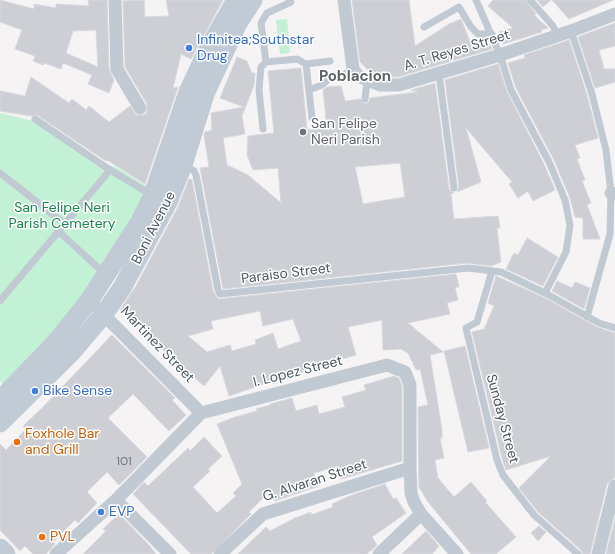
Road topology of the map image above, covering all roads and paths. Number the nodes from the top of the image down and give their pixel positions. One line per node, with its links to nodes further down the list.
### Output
1 (115, 0): 22 (street)
2 (236, 0): 31 (main road, Boni Avenue)
3 (253, 0): 26 (main road, Boni Avenue)
4 (289, 0): 15 (lane)
5 (344, 0): 17 (street)
6 (476, 0): 11 (lane)
7 (530, 0): 12 (lane)
8 (615, 14): 10 (street, A. T. Reyes Street)
9 (424, 27): 11 (lane)
10 (572, 31): 12 (street, A. T. Reyes Street); 30 (lane)
11 (492, 34): 13 (lane)
12 (558, 36): 13 (street, A. T. Reyes Street)
13 (500, 55): 18 (street, A. T. Reyes Street); 36 (lane)
14 (330, 61): 16 (lane)
15 (266, 62): 16 (lane); 25 (lane)
16 (306, 64): 20 (lane)
17 (353, 69): 19 (street, A. T. Reyes Street); 20 (lane)
18 (439, 74): 19 (street, A. T. Reyes Street); 29 (lane)
19 (367, 81): 21 (lane)
20 (309, 90): 24 (lane)
21 (365, 99)
22 (140, 108)
23 (35, 118): 27 (lane)
24 (312, 118)
25 (262, 129)
26 (183, 165): 34 (lane, Paraiso Street); 39 (main road, Boni Avenue)
27 (110, 170): 31 (lane); 32 (lane)
28 (0, 172): 32 (lane)
29 (454, 188)
30 (613, 194): 40 (lane)
31 (153, 195): 35 (main road, Boni Avenue)
32 (65, 224): 33 (lane)
33 (58, 231): 35 (lane); 37 (lane)
34 (492, 271): 36 (lane); 57 (lane, Sunday Street)
35 (107, 275): 38 (main road, Boni Avenue)
36 (545, 293): 40 (lane)
37 (0, 301)
38 (89, 301): 39 (street, Martinez Street); 42 (main road, Boni Avenue)
39 (104, 314): 43 (street, Martinez Street); 44 (main road, Boni Avenue)
40 (587, 317): 41 (lane)
41 (615, 328)
42 (0, 400)
43 (201, 413): 45 (street, I. Lopez Street); 47 (street)
44 (0, 422)
45 (410, 468): 49 (street, I. Lopez Street); 54 (street, G. Alvaran Street)
46 (615, 486): 48 (street)
47 (116, 500): 52 (street); 53 (street)
48 (613, 505): 58 (street)
49 (421, 514): 55 (street); 56 (street, I. Lopez Street)
50 (0, 548): 51 (main road)
51 (6, 554)
52 (56, 554)
53 (170, 554)
54 (220, 554)
55 (379, 554)
56 (457, 554)
57 (578, 554)
58 (598, 554)

